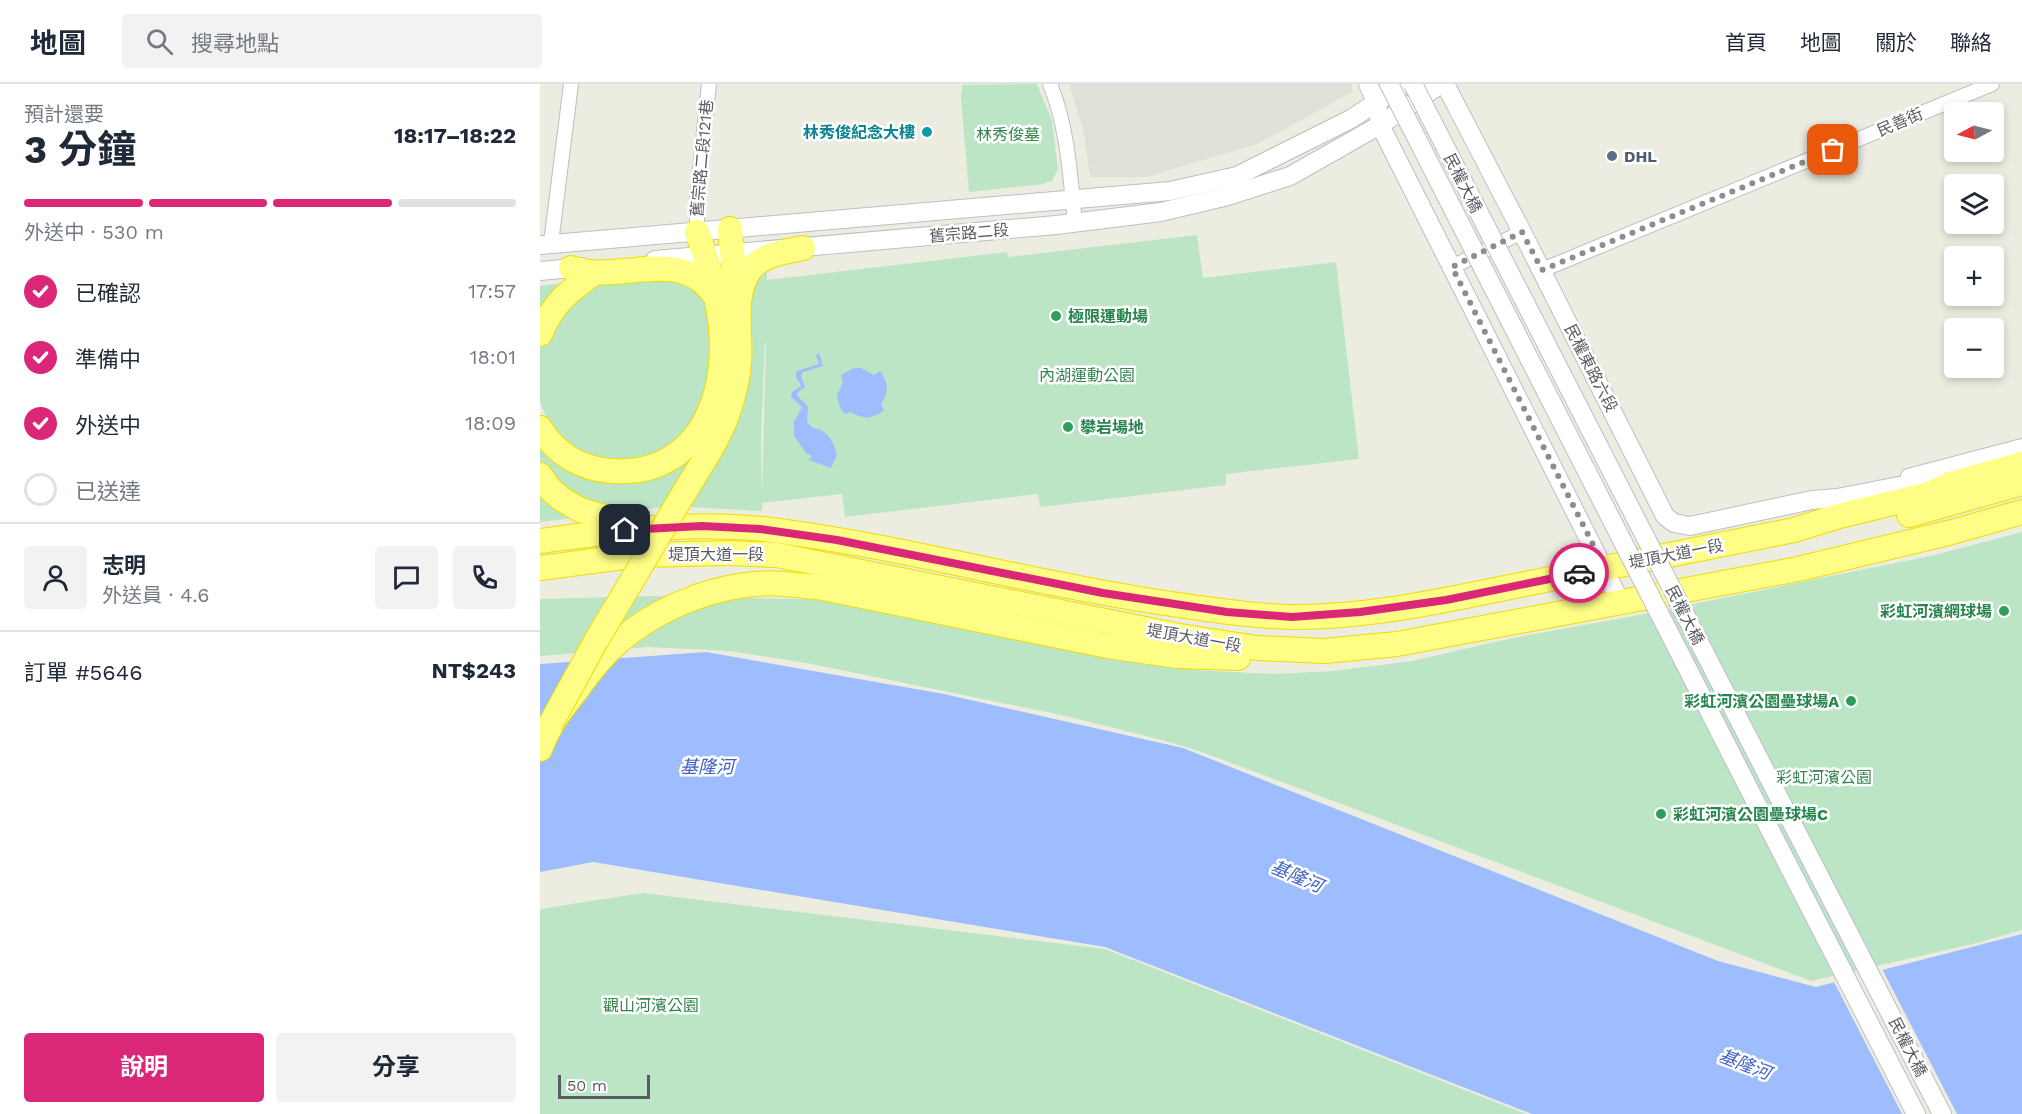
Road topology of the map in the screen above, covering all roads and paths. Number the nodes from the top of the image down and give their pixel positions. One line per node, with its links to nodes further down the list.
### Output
1 (571, 84): 15 (street)
2 (709, 84): 13 (street, 舊宗路二段121巷)
3 (1050, 84): 10 (street)
4 (1368, 84): 8 (main road)
5 (1402, 84): 8 (main road, 舊宗路二段); 46 (main road, 民權大橋, bridge); 47 (main road, 民權大橋, bridge)
6 (1443, 84): 9 (main road, 舊宗路二段); 14 (main road, 民權東路六段)
7 (1992, 84): 21 (street, 民善街)
8 (1377, 104): 9 (main road); 10 (main road, 舊宗路二段)
9 (1380, 125): 11 (main road, 舊宗路二段); 19 (main road)
10 (1072, 198): 11 (street); 12 (main road, 舊宗路二段)
11 (1075, 223): 16 (main road, 舊宗路二段)
12 (730, 229): 13 (main road, 舊宗路二段); 17 (highway)
13 (697, 232): 15 (main road, 舊宗路二段); 18 (highway)
14 (1522, 232): 19 (street); 21 (main road, 民權東路六段)
15 (546, 244)
16 (803, 248): 17 (main road, 舊宗路二段); 24 (highway)
17 (732, 254): 18 (main road, 舊宗路二段); 24 (highway)
18 (706, 256): 20 (main road, 舊宗路二段); 23 (highway)
19 (1452, 267): 40 (main road)
20 (583, 270): 22 (main road, 舊宗路二段); 23 (highway); 25 (highway)
21 (1542, 270): 33 (main road, 民權東路六段)
22 (540, 271)
23 (715, 296): 26 (highway)
24 (739, 322): 44 (highway, bridge)
25 (540, 334)
26 (540, 428)
27 (2022, 446): 33 (street)
28 (2022, 464): 30 (highway, 堤頂大道一段)
29 (540, 475): 35 (highway)
30 (1954, 483): 33 (main road, 民權東路六段); 36 (highway, 堤頂大道一段)
31 (2022, 483): 37 (highway)
32 (2022, 495): 37 (highway)
33 (1812, 500)
34 (2022, 512): 41 (highway, 堤頂大道一段)
35 (625, 530): 38 (highway, 堤頂大道一段); 40 (highway, 堤頂大道一段)
36 (1794, 530): 37 (highway); 40 (highway, 堤頂大道一段)
37 (1847, 535): 41 (highway)
38 (540, 541)
39 (540, 568): 43 (highway, 堤頂大道一段)
40 (1605, 568): 42 (main road)
41 (1740, 579): 42 (highway, 堤頂大道一段)
42 (1620, 601): 43 (highway, 堤頂大道一段)
43 (1324, 651): 44 (highway, bridge)
44 (550, 725): 45 (highway)
45 (540, 749)
46 (1916, 1114)
47 (1942, 1114)

